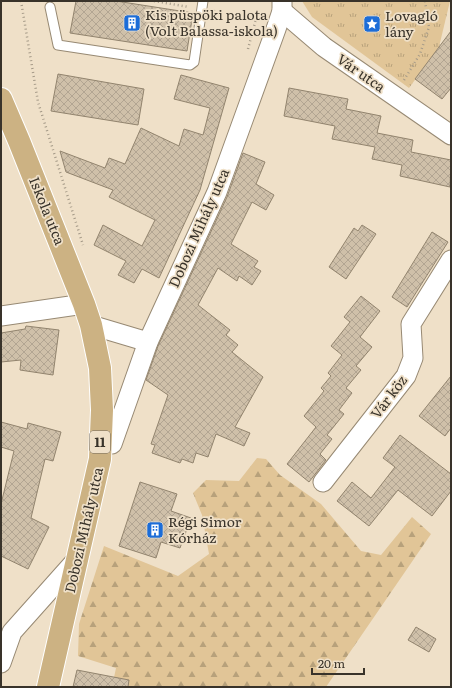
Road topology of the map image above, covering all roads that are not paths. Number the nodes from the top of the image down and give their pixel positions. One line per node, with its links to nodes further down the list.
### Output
1 (203, 1): 3 (lane)
2 (282, 6): 5 (street, Vár utca); 10 (street, Dobozi Mihály utca)
3 (50, 7)
4 (1, 99): 7 (main road, Iskola utca / 11)
5 (451, 135)
6 (451, 260): 12 (street, Vár köz)
7 (84, 304): 8 (street); 9 (main road, Iskola utca / 11)
8 (1, 316)
9 (91, 325): 10 (street); 13 (main road, Dobozi Mihály utca / 11)
10 (148, 342): 11 (street, Dobozi Mihály utca)
11 (112, 444)
12 (323, 482)
13 (78, 558): 14 (street); 15 (main road, Dobozi Mihály utca / 11)
14 (1, 663)
15 (48, 687)

